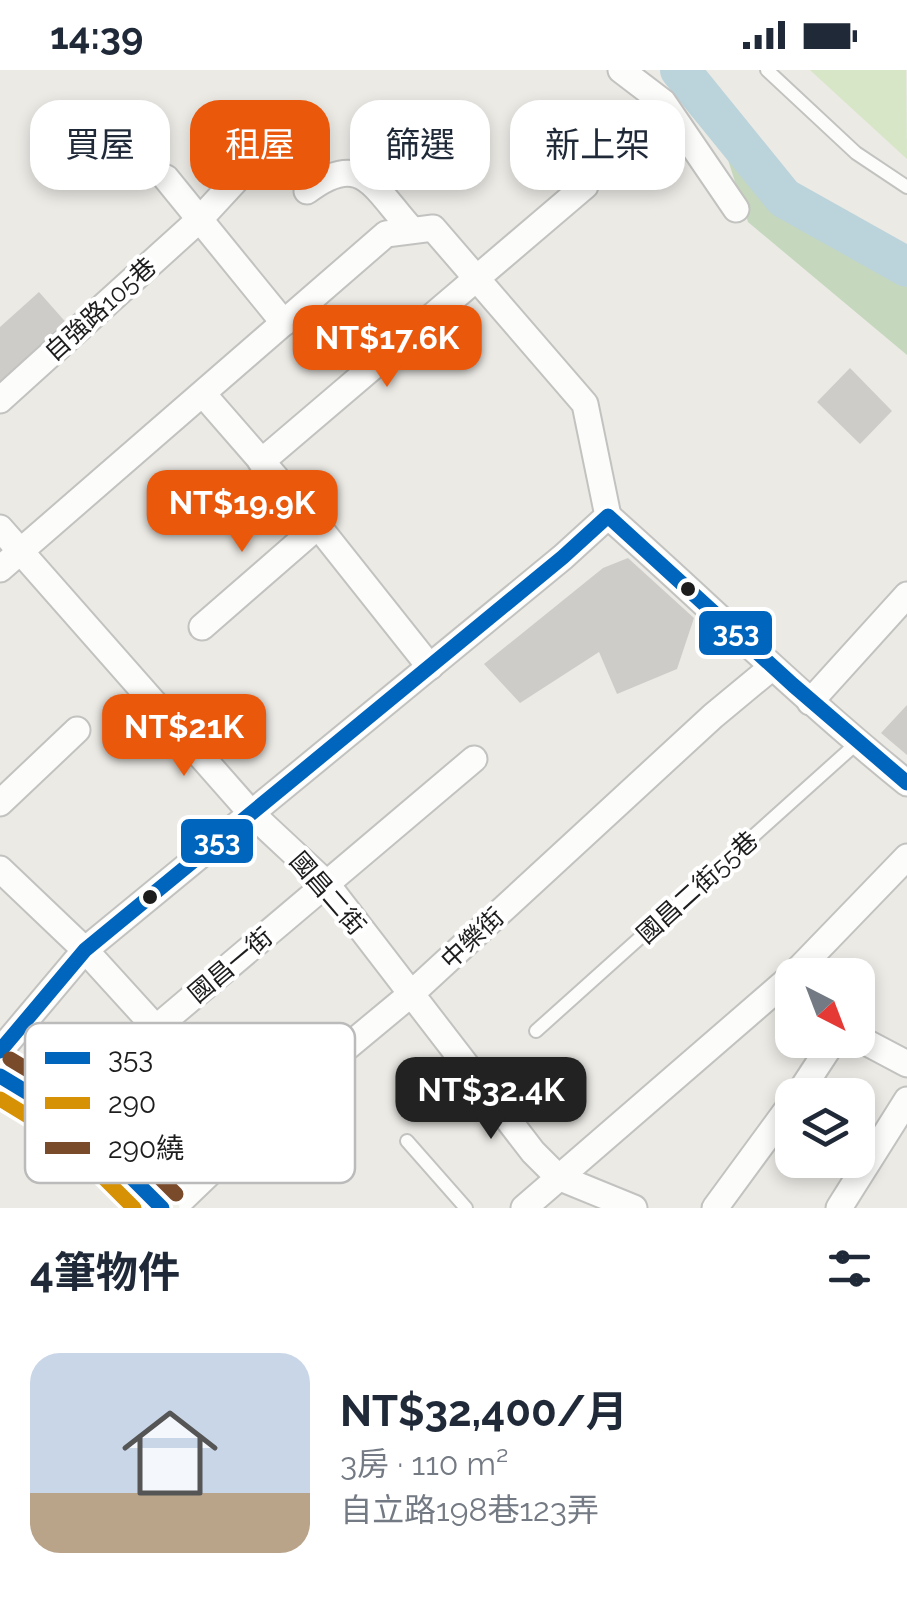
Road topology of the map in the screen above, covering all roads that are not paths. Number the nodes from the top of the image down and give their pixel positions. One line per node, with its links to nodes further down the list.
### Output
1 (621, 70): 8 (street)
2 (767, 70): 4 (lane)
3 (170, 183): 9 (street)
4 (907, 187)
5 (227, 190): 9 (street, 自強路105巷)
6 (580, 190): 11 (street)
7 (306, 191): 10 (street)
8 (736, 209)
9 (200, 219): 12 (street); 14 (street, 自強路105巷)
10 (422, 229): 11 (street); 12 (street)
11 (476, 277): 15 (street); 16 (street)
12 (284, 323): 13 (street)
13 (203, 394): 15 (street); 19 (street)
14 (0, 400)
15 (261, 462): 17 (street)
16 (608, 516): 23 (street); 24 (street)
17 (318, 526): 22 (street); 23 (street)
18 (0, 528): 19 (street, 國昌二街)
19 (19, 551): 20 (street); 31 (street, 國昌二街)
20 (0, 570)
21 (907, 596): 25 (street)
22 (202, 627)
23 (430, 667): 31 (street)
24 (772, 668): 25 (street); 37 (street, 中樂街)
25 (810, 702): 27 (street)
26 (77, 730): 30 (street)
27 (857, 743): 29 (street); 41 (lane, 國昌二街55巷)
28 (474, 759): 34 (street, 國昌一街)
29 (907, 783)
30 (0, 803)
31 (252, 814): 34 (street, 國昌二街); 35 (street)
32 (907, 857): 36 (street)
33 (0, 869): 35 (street, 國昌一街)
34 (326, 883): 37 (street, 國昌二街); 40 (street, 國昌一街)
35 (85, 950): 39 (street, 國昌一街); 44 (street)
36 (815, 958)
37 (410, 994): 42 (street, 中樂街); 51 (street, 國昌二街)
38 (775, 999): 51 (street)
39 (151, 1023)
40 (162, 1023)
41 (536, 1031)
42 (355, 1040)
43 (875, 1047): 45 (street)
44 (0, 1050)
45 (907, 1064)
46 (0, 1076): 47 (street)
47 (25, 1091)
48 (907, 1100): 60 (street)
49 (775, 1126): 59 (street)
50 (408, 1142): 56 (lane)
51 (558, 1177): 57 (street); 58 (street)
52 (137, 1183): 54 (street)
53 (198, 1183): 55 (street, 中樂街)
54 (162, 1208)
55 (172, 1208)
56 (466, 1208)
57 (524, 1208)
58 (634, 1208)
59 (715, 1208)
60 (839, 1208)

